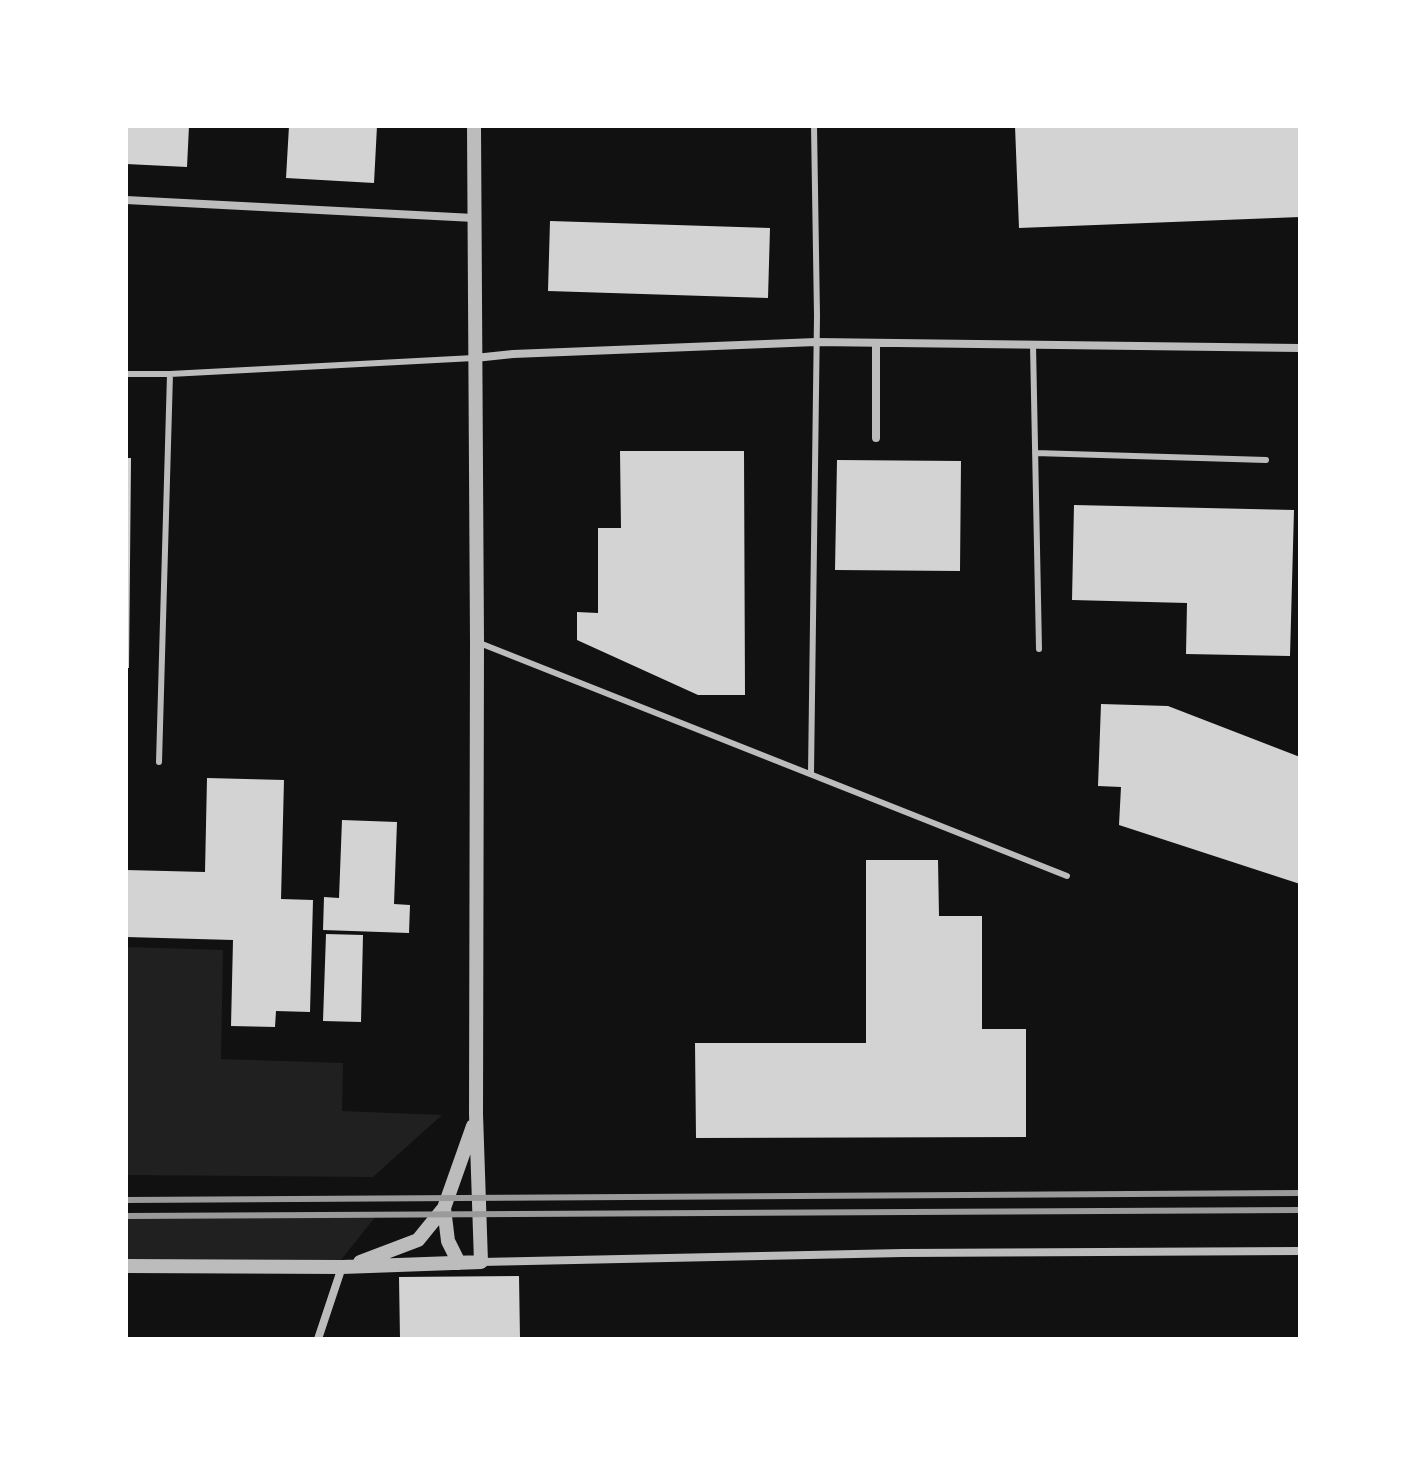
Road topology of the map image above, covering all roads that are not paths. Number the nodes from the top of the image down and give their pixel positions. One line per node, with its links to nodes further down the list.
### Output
1 (474, 126): 4 (street)
2 (814, 126): 5 (lane)
3 (126, 200): 4 (street)
4 (474, 218): 9 (street)
5 (816, 342): 6 (street); 9 (street); 18 (lane)
6 (876, 344): 7 (street); 12 (street)
7 (1033, 345): 8 (street); 13 (lane)
8 (1300, 348)
9 (475, 358): 11 (lane); 15 (street)
10 (126, 374): 11 (lane)
11 (170, 374): 17 (lane)
12 (876, 438)
13 (1035, 453): 14 (lane); 16 (lane)
14 (1266, 460)
15 (477, 642): 18 (lane); 20 (street)
16 (1039, 649)
17 (159, 762)
18 (811, 773): 19 (lane)
19 (1067, 876)
20 (476, 1114): 21 (street); 23 (street)
21 (444, 1208): 24 (street); 26 (street)
22 (1300, 1251): 23 (street)
23 (481, 1262): 24 (street)
24 (459, 1263): 26 (street)
25 (126, 1266): 26 (street)
26 (342, 1267): 27 (street)
27 (318, 1339)

